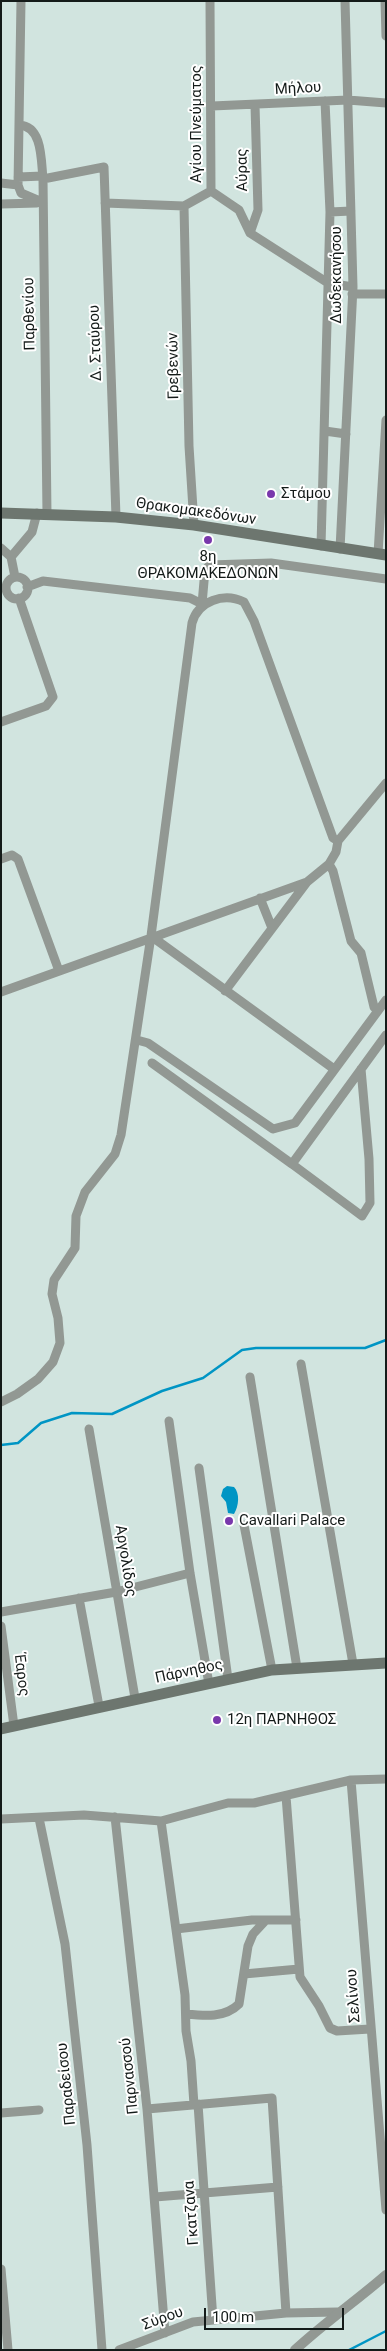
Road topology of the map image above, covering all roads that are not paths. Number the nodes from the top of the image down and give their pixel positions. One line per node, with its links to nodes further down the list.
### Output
1 (21, 1): 11 (street)
2 (210, 1): 10 (street, Αγίου Πνεύματος)
3 (345, 1): 6 (street, Δωδεκανήσου)
4 (385, 1): 5 (street)
5 (386, 36)
6 (348, 100): 7 (street, Μήλου); 8 (street, Μήλου); 20 (street, Δωδεκανήσου)
7 (325, 102): 9 (street, Μήλου); 21 (street, Δωδεκανήσου)
8 (386, 102)
9 (255, 105): 10 (street, Μήλου); 22 (street, Αύρας)
10 (212, 106): 15 (street, Αγίου Πνεύματος)
11 (19, 125): 12 (street, Παρθενίου); 13 (street)
12 (43, 177): 13 (street); 16 (street, Παρθενίου); 17 (street, Δ. Σταύρου)
13 (18, 181): 14 (street); 16 (street)
14 (1, 183)
15 (211, 191): 19 (street); 22 (street, Αγίου Πνεύματος)
16 (42, 202): 18 (street); 30 (street, Παρθενίου)
17 (105, 203): 19 (street); 31 (street, Δ. Σταύρου)
18 (1, 204)
19 (184, 206): 32 (street, Γρεβενών)
20 (351, 211): 21 (street); 24 (street, Δωδεκανήσου)
21 (330, 212): 23 (street, Δωδεκανήσου)
22 (250, 233): 23 (street)
23 (328, 283): 24 (street); 27 (street, Δωδεκανήσου)
24 (353, 291): 25 (street); 28 (street, Δωδεκανήσου)
25 (386, 294)
26 (386, 420): 36 (street)
27 (325, 431): 28 (street); 33 (street, Δωδεκανήσου)
28 (346, 434): 35 (street, Δωδεκανήσου)
29 (1, 513): 30 (main road, Θρακομακεδόνων)
30 (42, 514): 31 (main road, Θρακομακεδόνων); 37 (street)
31 (116, 517): 32 (main road, Θρακομακεδόνων)
32 (194, 525): 33 (main road, Θρακομακεδόνων)
33 (321, 546): 35 (main road, Θρακομακεδόνων)
34 (1, 548): 37 (street)
35 (340, 549): 36 (main road, Θρακομακεδόνων)
36 (382, 554)
37 (11, 558): 38 (street)
38 (15, 577): 40 (street); 41 (street)
39 (386, 579): 43 (street)
40 (4, 585): 42 (street)
41 (27, 587): 42 (street); 43 (street)
42 (19, 598): 44 (street)
43 (202, 604): 46 (street); 52 (street)
44 (1, 722)
45 (385, 784): 46 (street)
46 (338, 841): 48 (street)
47 (1, 859): 53 (street)
48 (329, 864): 49 (street); 57 (street)
49 (307, 882): 50 (street); 51 (street)
50 (260, 898): 51 (street); 52 (street)
51 (272, 928): 54 (street)
52 (151, 936): 53 (street); 54 (street); 59 (street)
53 (59, 971): 55 (street)
54 (225, 990): 61 (street)
55 (1, 992)
56 (386, 1000): 57 (street)
57 (378, 1011): 61 (street)
58 (386, 1034): 62 (street)
59 (137, 1040): 61 (street); 66 (street)
60 (152, 1064): 63 (street)
61 (334, 1068)
62 (361, 1069): 63 (street); 63 (street)
63 (292, 1164)
64 (301, 1364): 77 (street)
65 (250, 1377): 78 (street)
66 (1, 1402)
67 (169, 1421): 71 (street)
68 (89, 1429): 72 (street, Αργολίδος)
69 (199, 1468): 80 (street)
70 (244, 1525): 79 (street)
71 (190, 1573): 72 (street); 81 (street)
72 (116, 1592): 73 (street); 82 (street, Αργολίδος)
73 (79, 1598): 74 (street); 83 (street)
74 (1, 1612)
75 (1, 1626): 84 (street, Έαρος)
76 (386, 1663): 77 (main road, Πάρνηθος)
77 (353, 1664): 78 (main road, Πάρνηθος)
78 (297, 1668): 79 (main road, Πάρνηθος)
79 (272, 1670): 80 (main road, Πάρνηθος)
80 (228, 1679): 81 (main road, Πάρνηθος)
81 (209, 1684): 82 (main road, Πάρνηθος)
82 (135, 1698): 83 (main road, Πάρνηθος)
83 (99, 1706): 84 (main road, Πάρνηθος)
84 (14, 1726): 85 (main road, Πάρνηθος)
85 (1, 1729)
86 (386, 1779): 87 (street)
87 (351, 1780): 88 (street); 99 (street, Σελίνου)
88 (286, 1796): 92 (street); 94 (street)
89 (39, 1818): 90 (street); 91 (street); 116 (street, Παραδείσου)
90 (115, 1818): 92 (street); 101 (street, Παρνασσού)
91 (1, 1819)
92 (161, 1821): 95 (street, Γκατζανα)
93 (266, 1920): 94 (street); 95 (street); 97 (street)
94 (296, 1920): 96 (street)
95 (176, 1929): 98 (street, Γκατζανα)
96 (299, 1969): 97 (street); 99 (street)
97 (244, 1974): 98 (street)
98 (186, 2014): 100 (street, Γκατζανα)
99 (370, 2030): 107 (street, Σελίνου)
100 (196, 2104): 101 (street); 104 (street); 105 (street, Γκατζανα)
101 (147, 2109): 106 (street, Παρνασσού)
102 (39, 2110): 103 (street)
103 (1, 2113)
104 (278, 2187): 105 (street); 111 (street)
105 (204, 2192): 106 (street); 112 (street, Γκατζανα)
106 (155, 2197): 113 (street, Παρνασσού)
107 (386, 2210)
108 (1, 2269): 115 (street)
109 (386, 2275): 110 (street)
110 (337, 2312): 111 (street, Σύρου); 118 (street)
111 (286, 2313): 112 (street, Σύρου)
112 (213, 2320): 113 (street, Σύρου)
113 (165, 2333): 114 (street, Σύρου)
114 (133, 2347): 117 (street, Σύρου)
115 (8, 2350)
116 (102, 2350)
117 (119, 2350)
118 (294, 2350)

